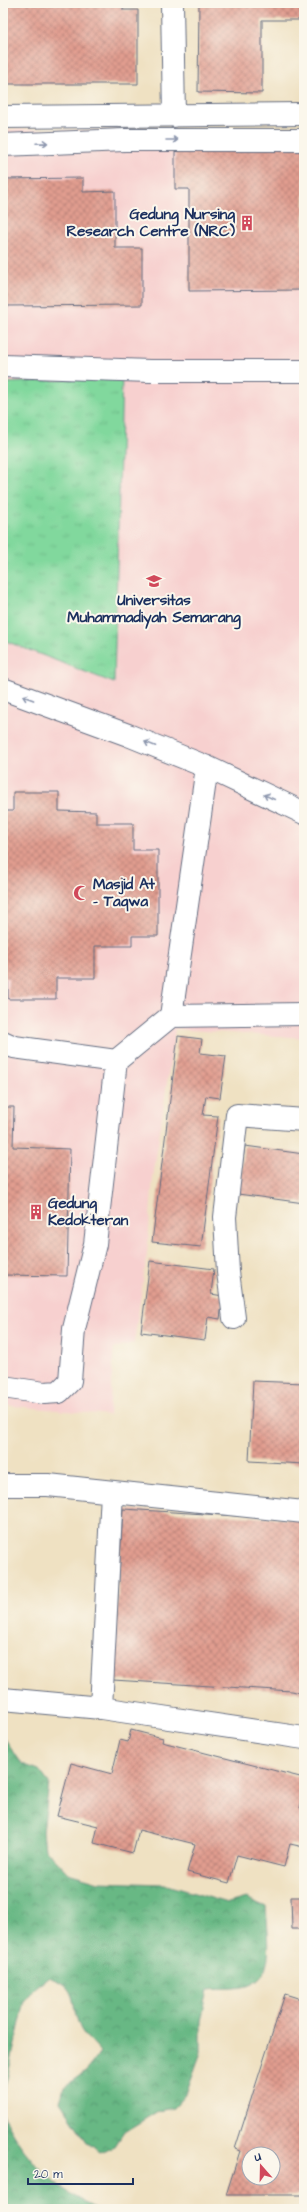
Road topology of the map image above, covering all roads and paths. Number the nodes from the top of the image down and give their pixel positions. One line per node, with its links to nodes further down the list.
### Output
1 (172, 3): 3 (street)
2 (304, 114): 3 (street)
3 (174, 116): 4 (street)
4 (3, 117)
5 (304, 140): 6 (street, one-way to 5)
6 (3, 145)
7 (3, 366): 8 (street)
8 (304, 371)
9 (3, 689): 10 (street, one-way to 9)
10 (207, 767): 11 (street, one-way to 10); 13 (street)
11 (304, 813)
12 (304, 1014): 13 (street)
13 (171, 1016): 15 (street)
14 (3, 1042): 15 (street)
15 (116, 1062): 18 (street)
16 (304, 1120): 17 (street)
17 (234, 1318)
18 (3, 1387)
19 (3, 1485): 20 (street)
20 (112, 1492): 21 (street); 23 (street)
21 (304, 1512)
22 (3, 1699): 23 (street)
23 (101, 1708): 24 (street)
24 (304, 1738)

